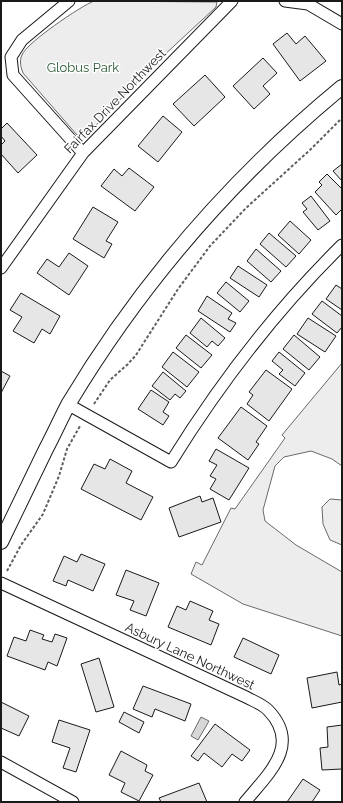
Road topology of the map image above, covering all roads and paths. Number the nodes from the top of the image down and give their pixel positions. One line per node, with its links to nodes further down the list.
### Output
1 (69, 1): 7 (street)
2 (232, 1): 7 (street, Fairfax Drive Northwest)
3 (285, 1): 4 (street)
4 (342, 24)
5 (342, 87): 10 (street)
6 (342, 118): 11 (path)
7 (83, 153): 9 (street, Fairfax Drive Northwest)
8 (342, 245): 10 (street)
9 (1, 268)
10 (69, 404): 13 (street)
11 (94, 404)
12 (80, 426): 14 (path)
13 (1, 542)
14 (7, 571)
15 (1, 583): 18 (street, Asbury Lane Northwest)
16 (1, 762): 17 (street)
17 (73, 802)
18 (245, 802)

